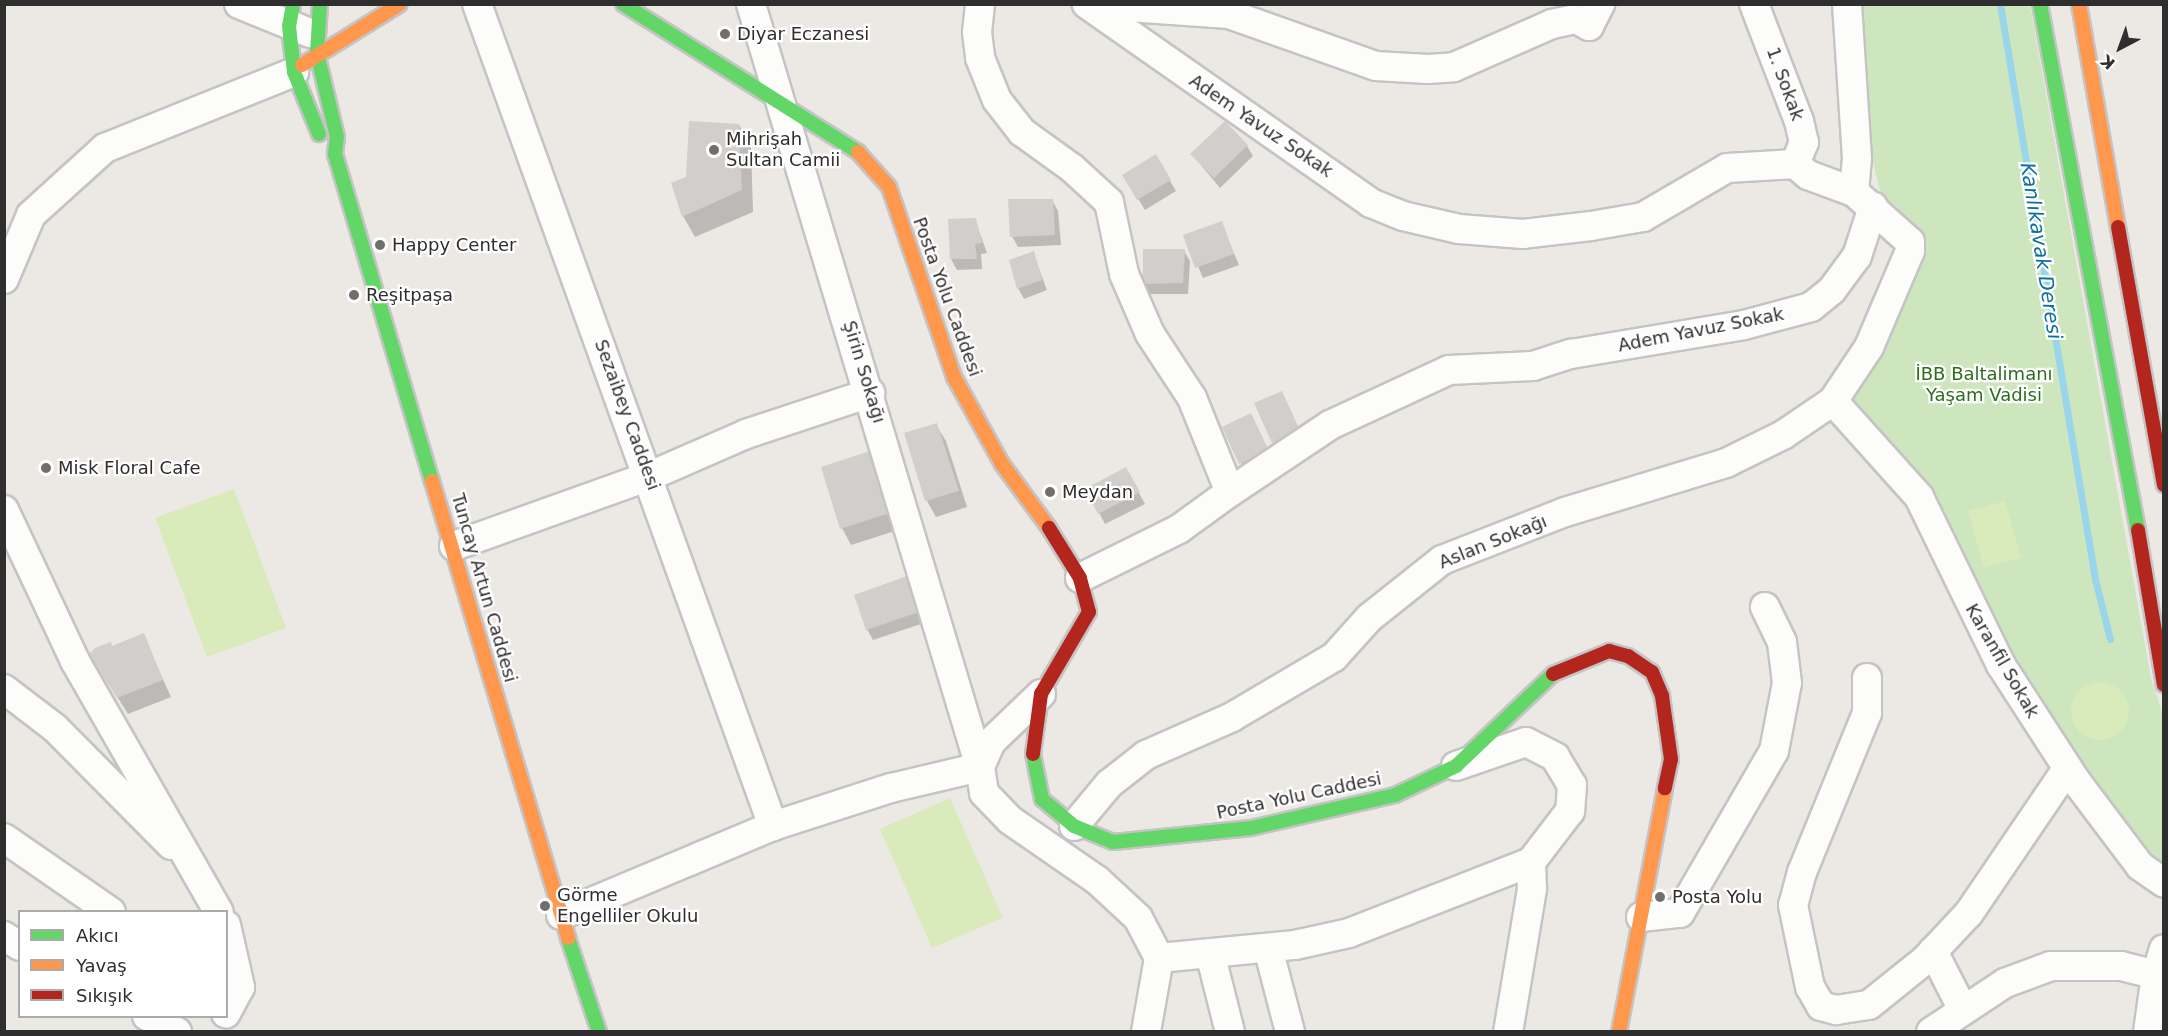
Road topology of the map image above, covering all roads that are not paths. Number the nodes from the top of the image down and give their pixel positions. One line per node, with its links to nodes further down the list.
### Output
1 (239, 4): 16 (street)
2 (320, 4): 16 (street)
3 (400, 4): 16 (street)
4 (477, 4): 25 (street, Sezaibey Caddesi)
5 (623, 4): 18 (street, Posta Yolu Caddesi)
6 (751, 4): 18 (street, Şirin Sokağı)
7 (980, 4): 27 (street)
8 (1087, 4): 15 (street, Adem Yavuz Sokak)
9 (1600, 4): 14 (street)
10 (1754, 4): 20 (street, 1. Sokak)
11 (1846, 4): 21 (street, Adem Yavuz Sokak)
12 (2040, 4): 33 (street)
13 (2079, 4): 26 (street)
14 (1274, 18): 15 (street)
15 (1112, 20): 20 (street, Adem Yavuz Sokak)
16 (304, 29): 17 (street); 17 (street); 19 (street)
17 (294, 72): 19 (street); 22 (street)
18 (784, 108): 23 (street, Şirin Sokağı); 30 (street, Posta Yolu Caddesi)
19 (335, 154): 29 (street, Tuncay Artun Caddesi)
20 (1795, 164): 21 (street)
21 (1864, 200): 24 (street); 27 (street, Adem Yavuz Sokak)
22 (4, 279)
23 (870, 393): 25 (street); 36 (street, Şirin Sokağı)
24 (1833, 401): 38 (street, Karanfil Sokak); 40 (street, Aslan Sokağı)
25 (650, 477): 29 (street); 39 (street, Sezaibey Caddesi)
26 (2163, 485)
27 (1230, 492): 30 (street, Adem Yavuz Sokak)
28 (4, 510): 43 (street)
29 (454, 546): 47 (street, Tuncay Artun Caddesi)
30 (1080, 578): 35 (street, Posta Yolu Caddesi)
31 (1765, 607): 48 (street)
32 (1867, 678): 53 (street)
33 (2163, 685)
34 (4, 689): 43 (street)
35 (1041, 694): 36 (street); 40 (street, Posta Yolu Caddesi)
36 (976, 754): 39 (street); 55 (street, Şirin Sokağı)
37 (1456, 766): 40 (street, Posta Yolu Caddesi); 42 (street); 48 (street, Posta Yolu Caddesi)
38 (2067, 769): 44 (street, Karanfil Sokak); 53 (street)
39 (773, 826): 47 (street)
40 (1074, 826)
41 (4, 838): 45 (street)
42 (1531, 862): 52 (street); 65 (street)
43 (196, 870): 46 (street)
44 (2163, 883)
45 (108, 910)
46 (218, 910)
47 (561, 915): 61 (street, Tuncay Artun Caddesi)
48 (1641, 917): 66 (street, Posta Yolu Caddesi)
49 (228, 934): 57 (street)
50 (4, 936): 51 (street)
51 (18, 945)
52 (1268, 948): 54 (street); 64 (street)
53 (1933, 951): 58 (street)
54 (1210, 953): 55 (street); 63 (street)
55 (1159, 958): 62 (street)
56 (2160, 962): 58 (street); 68 (street)
57 (228, 1010)
58 (1964, 1010): 67 (street)
59 (149, 1018): 60 (street)
60 (177, 1032)
61 (599, 1032)
62 (1146, 1032)
63 (1230, 1032)
64 (1290, 1032)
65 (1508, 1032)
66 (1619, 1032)
67 (1931, 1032)
68 (2148, 1032)

